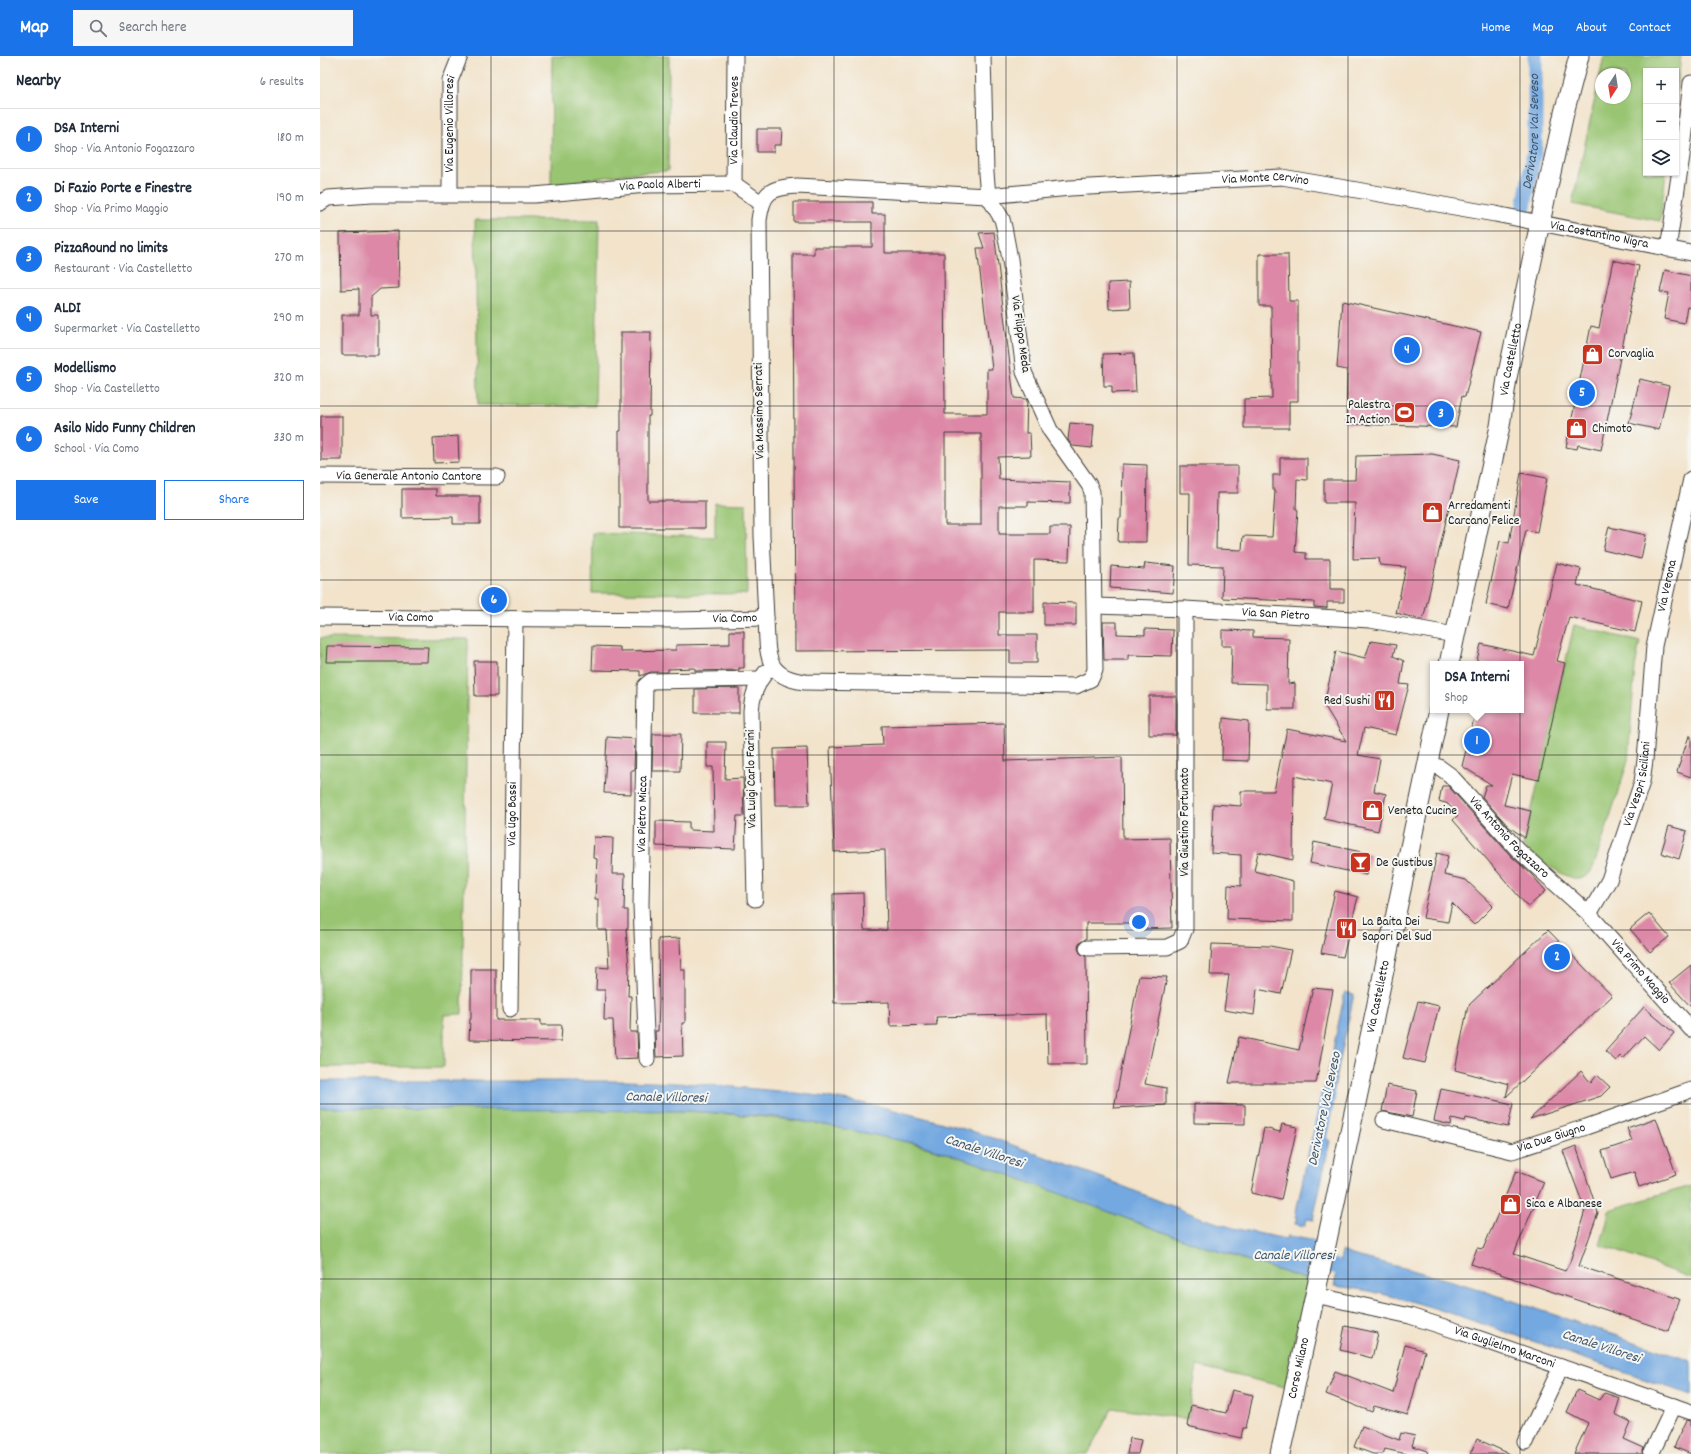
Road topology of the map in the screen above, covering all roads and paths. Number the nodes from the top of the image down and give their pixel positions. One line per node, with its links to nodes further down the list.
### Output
1 (460, 56): 8 (street, Via Eugenio Villoresi)
2 (735, 56): 7 (street, Via Claudio Treves)
3 (983, 56): 9 (street, Via Filippo Meda)
4 (1579, 56): 12 (main road, Via Castelletto)
5 (1691, 83): 6 (street)
6 (1686, 156): 13 (street)
7 (734, 184): 8 (street, Via Paolo Alberti); 11 (street)
8 (450, 194): 10 (street, Via Paolo Alberti)
9 (988, 196): 11 (street); 12 (street, Via Monte Cervino); 18 (street, Via Filippo Meda)
10 (320, 203)
11 (762, 203): 22 (street, Via Massimo Serrati)
12 (1540, 223): 13 (street, Via Costantino Nigra); 23 (main road, Via Castelletto)
13 (1664, 248): 14 (street, Via Costantino Nigra)
14 (1691, 253)
15 (320, 476): 16 (street, Via Generale Antonio Cantore)
16 (497, 477)
17 (1691, 479): 24 (street, Via Verona)
18 (1095, 606): 19 (street, Via San Pietro); 26 (street, Via Filippo Meda)
19 (1185, 609): 23 (street, Via San Pietro); 32 (street, Via Giustino Fortunato)
20 (320, 617): 21 (street, Via Como)
21 (515, 618): 22 (street, Via Como); 33 (street, Via Ugo Bassi)
22 (766, 618): 26 (street, Via Como)
23 (1455, 635): 25 (main road, Via Castelletto)
24 (1654, 646): 31 (street, Via Vespri Siciliani)
25 (1450, 661)
26 (771, 665): 27 (street, Via Luigi Carlo Farini)
27 (760, 679): 30 (street, Via Luigi Carlo Farini); 35 (street, Via Pietro Micca)
28 (1438, 713): 29 (main road, Via Castelletto)
29 (1428, 764): 31 (street, Via Antonio Fogazzaro); 38 (main road, Via Castelletto)
30 (755, 899)
31 (1588, 914): 34 (street, Via Primo Maggio)
32 (1087, 948)
33 (510, 1010)
34 (1691, 1029)
35 (647, 1059)
36 (1691, 1090): 37 (street, Via Due Giugno)
37 (1384, 1120)
38 (1317, 1288): 39 (street, Via Guglielmo Marconi); 43 (main road, Corso Milano)
39 (1561, 1367): 40 (street, Via Guglielmo Marconi); 42 (street)
40 (1674, 1406): 41 (street, Via Guglielmo Marconi); 44 (street)
41 (1691, 1412)
42 (1525, 1442)
43 (1280, 1454)
44 (1651, 1454)

